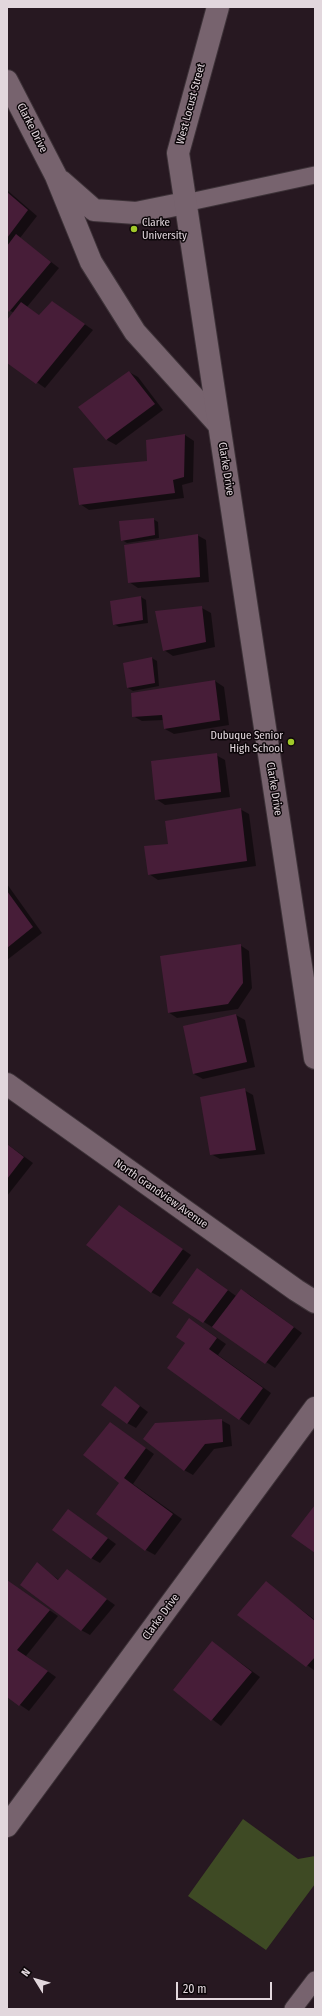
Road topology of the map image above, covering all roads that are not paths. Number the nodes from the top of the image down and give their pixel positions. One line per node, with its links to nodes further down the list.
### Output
1 (218, 7): 5 (street, West Locust Street)
2 (8, 88): 4 (street, Clarke Drive)
3 (315, 175): 5 (lane)
4 (56, 176): 5 (street, Clarke Drive); 6 (street, Clarke Drive)
5 (185, 203): 6 (street, Clarke Drive)
6 (219, 425): 7 (street, Clarke Drive)
7 (315, 1058)
8 (7, 1084): 9 (street, North Grandview Avenue)
9 (315, 1302)
10 (315, 1408): 11 (street, Clarke Drive)
11 (7, 1826)
12 (315, 1980): 13 (lane)
13 (293, 2009)

